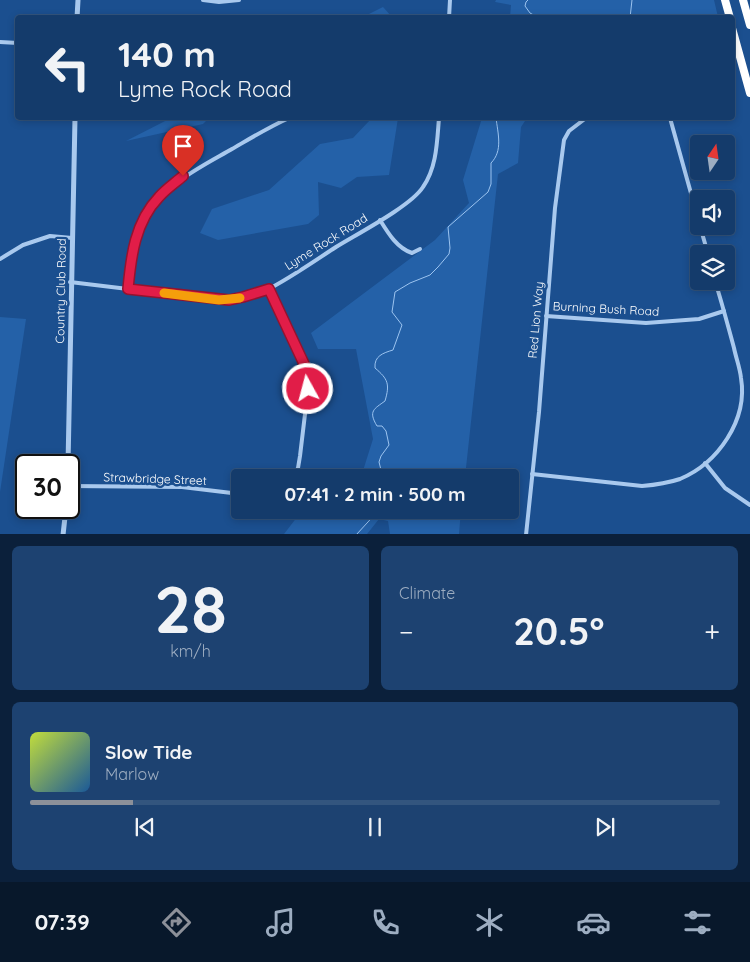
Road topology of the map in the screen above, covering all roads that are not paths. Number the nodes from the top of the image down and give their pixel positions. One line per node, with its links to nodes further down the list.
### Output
1 (78, 0): 7 (street)
2 (203, 0): 3 (street)
3 (239, 0)
4 (450, 0): 8 (street)
5 (725, 0): 9 (highway)
6 (743, 0): 10 (highway)
7 (77, 15)
8 (449, 15)
9 (729, 15)
10 (750, 25)
11 (735, 39): 14 (highway)
12 (0, 42): 13 (street)
13 (15, 43)
14 (750, 93)
15 (75, 120): 22 (street, Country Club Road)
16 (284, 120): 26 (street)
17 (440, 120): 21 (street, Lyme Rock Road)
18 (583, 120): 30 (street, Red Lion Way)
19 (671, 120): 20 (street)
20 (690, 190)
21 (380, 220): 23 (street); 27 (street, Lyme Rock Road)
22 (72, 238): 24 (street); 25 (street, Country Club Road)
23 (420, 249)
24 (0, 259)
25 (70, 282): 26 (street, Lyme Rock Road); 31 (street, Country Club Road)
26 (128, 289): 27 (street, Lyme Rock Road)
27 (269, 289): 33 (street)
28 (718, 290): 29 (street)
29 (724, 311): 30 (street, Burning Bush Road); 32 (street)
30 (546, 316): 34 (street, Red Lion Way)
31 (68, 454)
32 (705, 463): 34 (street); 37 (street)
33 (298, 469)
34 (532, 474): 40 (street, Red Lion Way)
35 (80, 486): 36 (street, Strawbridge Street)
36 (231, 493)
37 (750, 505)
38 (65, 519): 39 (street)
39 (64, 534)
40 (526, 534)

